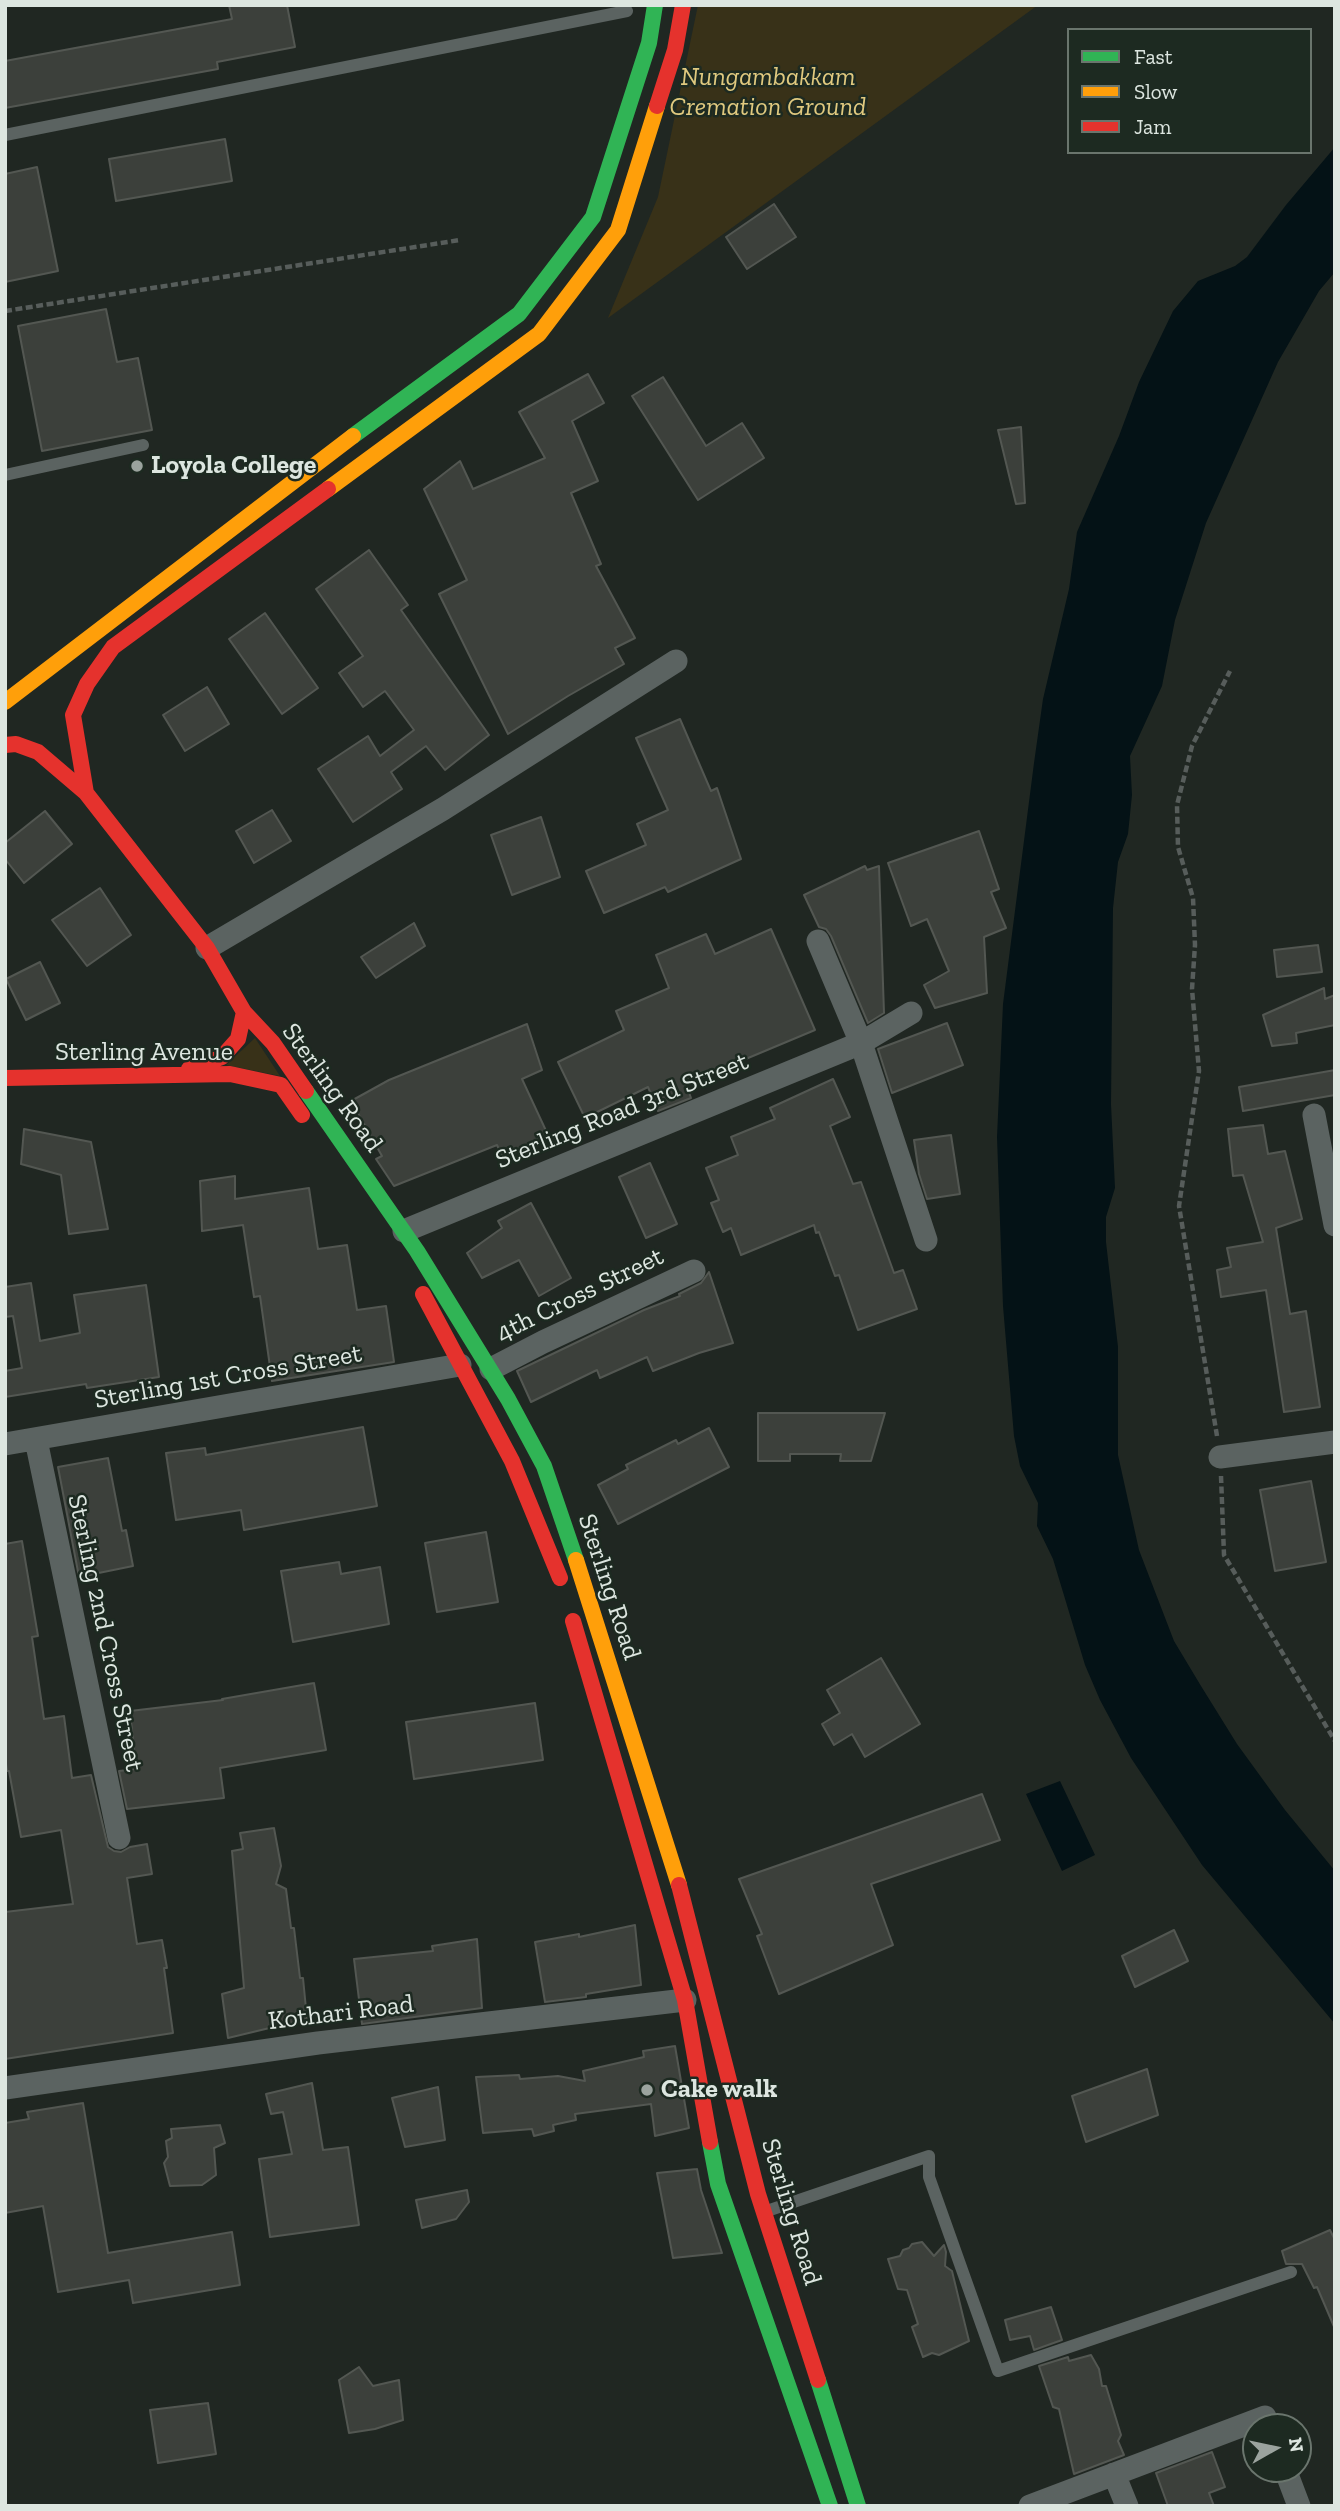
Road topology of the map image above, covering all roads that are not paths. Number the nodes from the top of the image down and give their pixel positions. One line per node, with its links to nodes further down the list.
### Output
1 (655, 5): 5 (main road)
2 (683, 5): 6 (main road)
3 (627, 11): 4 (lane)
4 (5, 135)
5 (534, 294): 6 (main road); 10 (main road)
6 (555, 312): 12 (main road)
7 (144, 444): 8 (lane)
8 (5, 475)
9 (676, 661): 14 (street)
10 (7, 697)
11 (5, 745): 12 (main road, Sterling Road)
12 (86, 793): 14 (main road, Sterling Road)
13 (818, 941): 17 (street)
14 (207, 948): 15 (main road, Sterling Road)
15 (244, 1012): 18 (main road); 26 (main road, Sterling Road)
16 (911, 1013): 17 (street, Sterling Road 3rd Street)
17 (861, 1042): 26 (street, Sterling Road 3rd Street); 27 (street)
18 (171, 1075): 19 (main road, Sterling Avenue); 20 (main road, Sterling Avenue)
19 (5, 1078)
20 (281, 1085): 22 (main road, Sterling Road)
21 (1314, 1115): 25 (street)
22 (310, 1126)
23 (325, 1146): 24 (main road, Sterling Road)
24 (355, 1189)
25 (1335, 1225)
26 (404, 1231): 31 (main road, Sterling Road)
27 (926, 1240)
28 (694, 1271): 31 (street, 4th Cross Street)
29 (416, 1281): 30 (main road, Sterling Road)
30 (460, 1365): 32 (street, Sterling 1st Cross Street); 37 (main road, Sterling Road)
31 (491, 1369): 39 (main road, Sterling Road)
32 (36, 1440): 34 (street, Sterling 1st Cross Street); 36 (street, Sterling 2nd Cross Street)
33 (1335, 1442): 35 (street)
34 (5, 1444)
35 (1220, 1457)
36 (119, 1838)
37 (685, 2000): 38 (street, Kothari Road); 44 (main road, Sterling Road)
38 (5, 2088)
39 (764, 2213): 40 (lane); 45 (main road, Sterling Road)
40 (1291, 2272)
41 (1242, 2426): 42 (street)
42 (1114, 2474): 46 (street); 47 (street)
43 (1291, 2483): 48 (street)
44 (830, 2506)
45 (858, 2506)
46 (1030, 2506)
47 (1127, 2506)
48 (1300, 2506)

